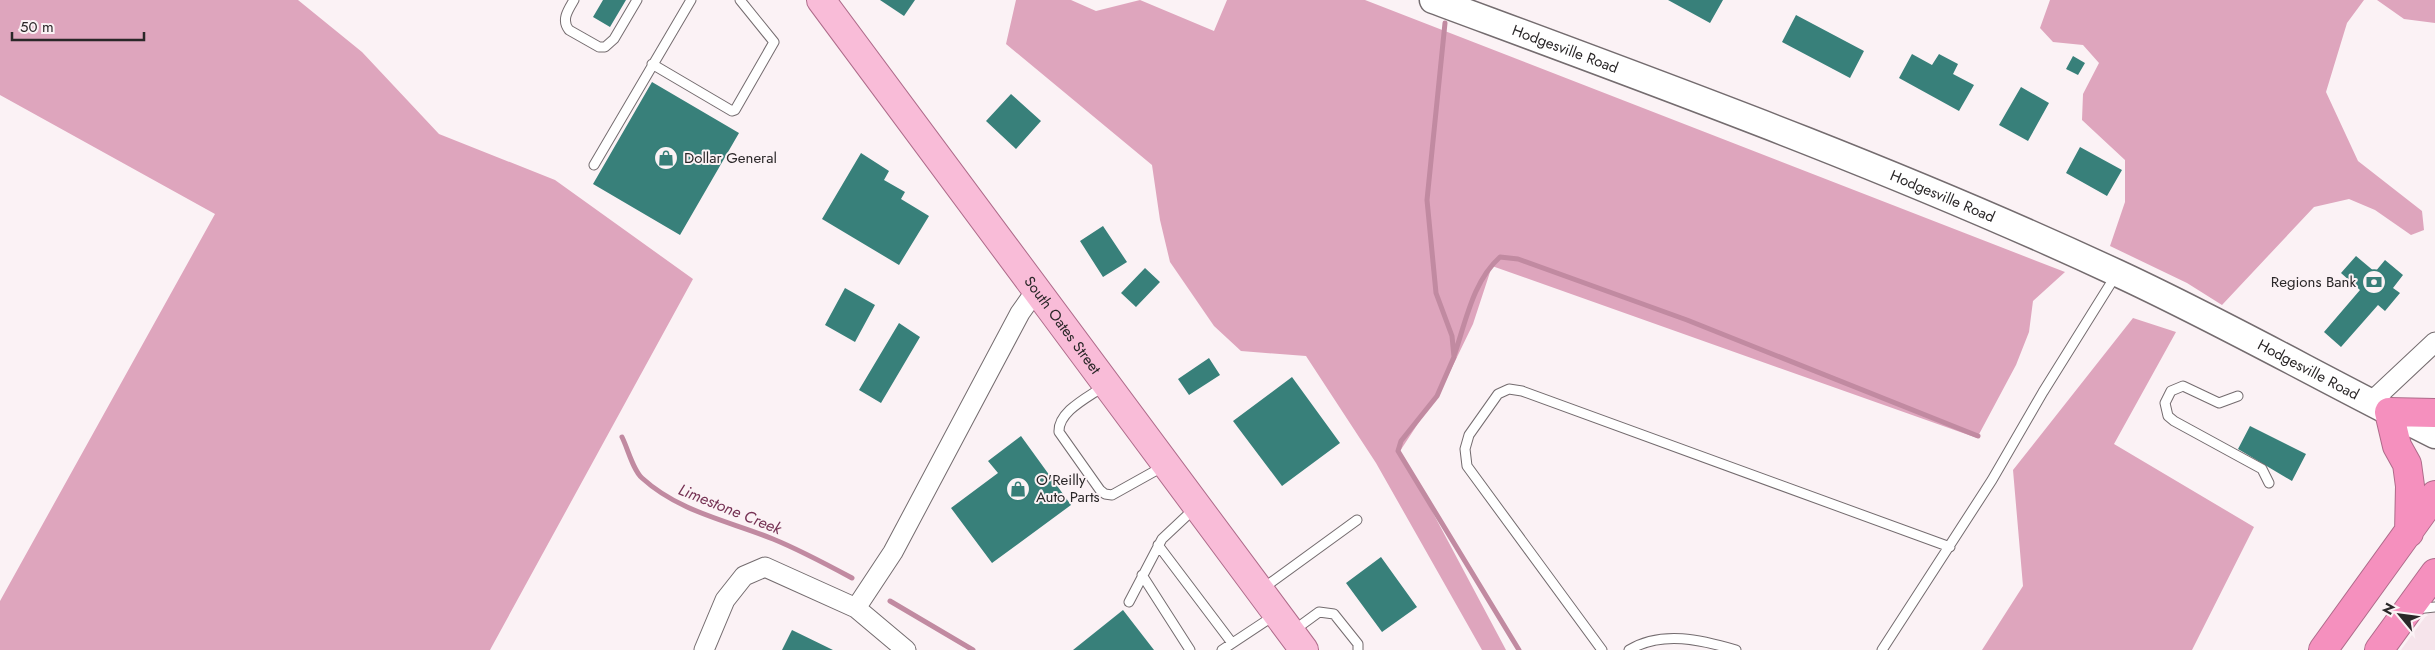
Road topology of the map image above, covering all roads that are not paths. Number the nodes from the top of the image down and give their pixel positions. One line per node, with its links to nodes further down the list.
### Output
1 (574, 0): 2 (lane)
2 (637, 0)
3 (691, 0): 7 (lane)
4 (740, 0): 7 (lane)
5 (821, 0): 10 (main road, South Oates Street)
6 (1432, 0): 9 (street, Hodgesville Road)
7 (652, 64): 8 (lane)
8 (594, 164)
9 (2117, 273): 14 (street, Hodgesville Road); 24 (lane)
10 (1037, 289): 12 (main road, South Oates Street); 29 (street)
11 (2435, 342): 14 (street)
12 (1107, 383): 17 (main road, South Oates Street); 17 (lane)
13 (2238, 396): 18 (lane)
14 (2380, 407): 15 (highway); 16 (street, Hodgesville Road); 22 (highway)
15 (2435, 413)
16 (2435, 435)
17 (1166, 464): 20 (main road, South Oates Street)
18 (2270, 483)
19 (2435, 495): 22 (highway)
20 (1197, 506): 23 (lane); 27 (main road, South Oates Street)
21 (1357, 520): 27 (lane)
22 (2409, 533): 32 (highway)
23 (1158, 545): 26 (lane); 34 (lane)
24 (1950, 547): 40 (lane); 43 (lane)
25 (2435, 573): 31 (highway)
26 (1142, 575): 28 (lane); 37 (lane)
27 (1260, 591): 33 (main road, South Oates Street)
28 (1129, 602)
29 (856, 608): 35 (street); 36 (street)
30 (2435, 608): 31 (lane)
31 (2408, 610): 46 (highway)
32 (2346, 618): 44 (highway); 45 (highway)
33 (1291, 632): 34 (lane); 39 (lane)
34 (1232, 643): 38 (lane)
35 (704, 650)
36 (906, 650)
37 (1190, 650)
38 (1222, 650)
39 (1358, 650)
40 (1602, 650)
41 (1629, 650): 42 (lane)
42 (1736, 650)
43 (1882, 650)
44 (2323, 650)
45 (2340, 650)
46 (2379, 650)

